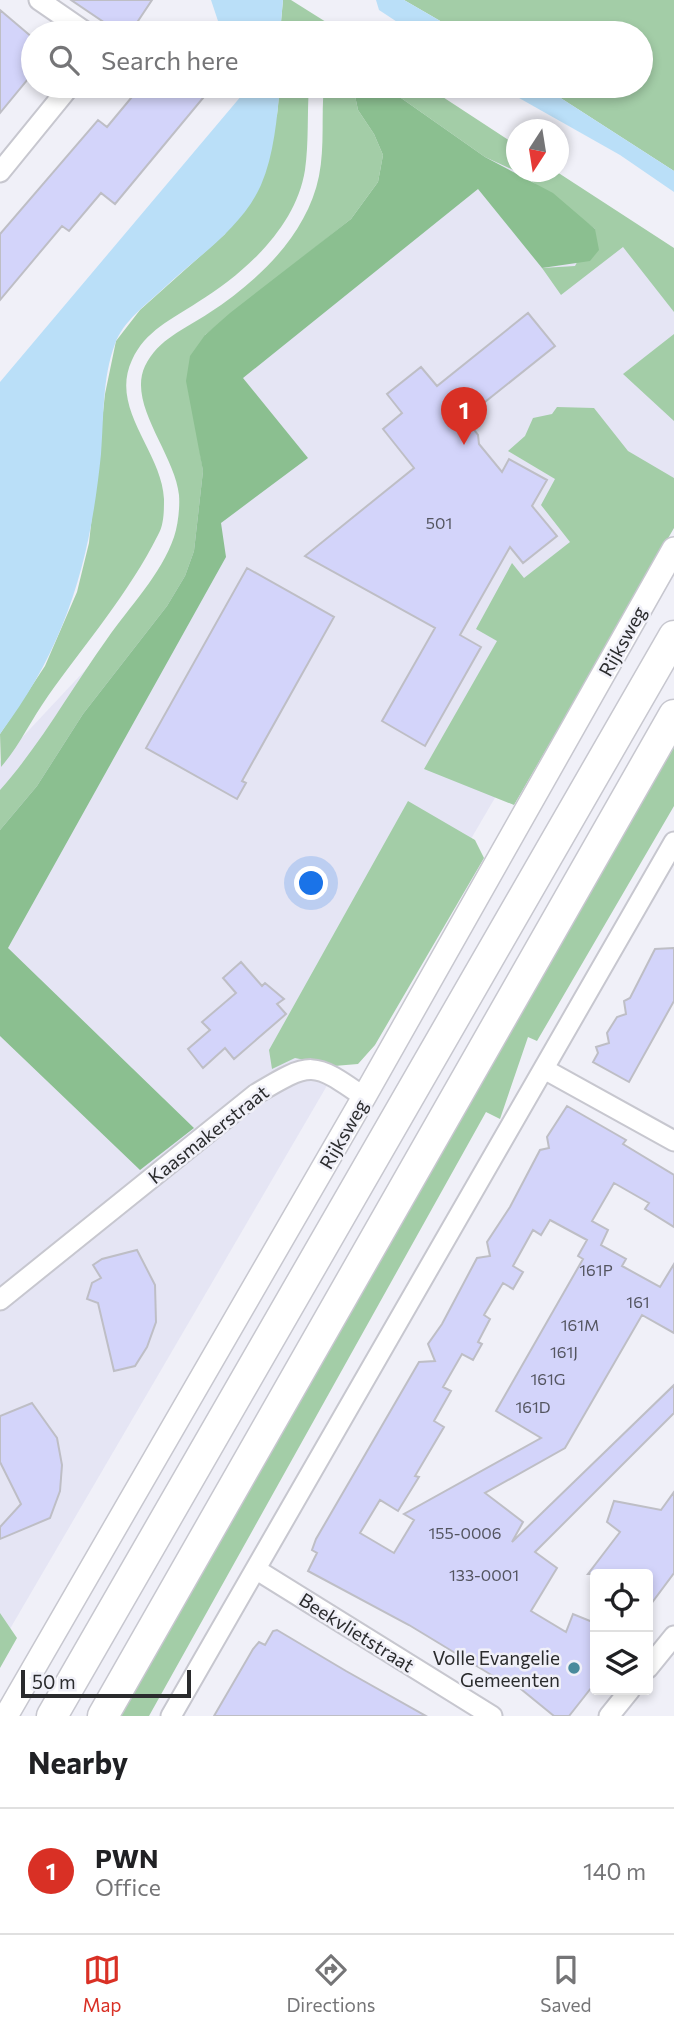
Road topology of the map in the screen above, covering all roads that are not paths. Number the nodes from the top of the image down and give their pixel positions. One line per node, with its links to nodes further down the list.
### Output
1 (39, 0): 2 (street)
2 (70, 21)
3 (60, 98): 4 (street)
4 (0, 172)
5 (674, 549): 10 (street, Rijksweg)
6 (674, 636): 18 (main road, Rijksweg)
7 (674, 715): 19 (main road)
8 (674, 842): 9 (street)
9 (544, 1069): 11 (street); 13 (street)
10 (365, 1097): 12 (street, Kaasmakerstraat); 17 (street, Rijksweg)
11 (674, 1141)
12 (0, 1300)
13 (257, 1570): 20 (street); 21 (street, Beekvlietstraat)
14 (674, 1636): 15 (street)
15 (653, 1662)
16 (626, 1695): 22 (street)
17 (6, 1716)
18 (52, 1716)
19 (103, 1716)
20 (172, 1716)
21 (492, 1716)
22 (608, 1716)

